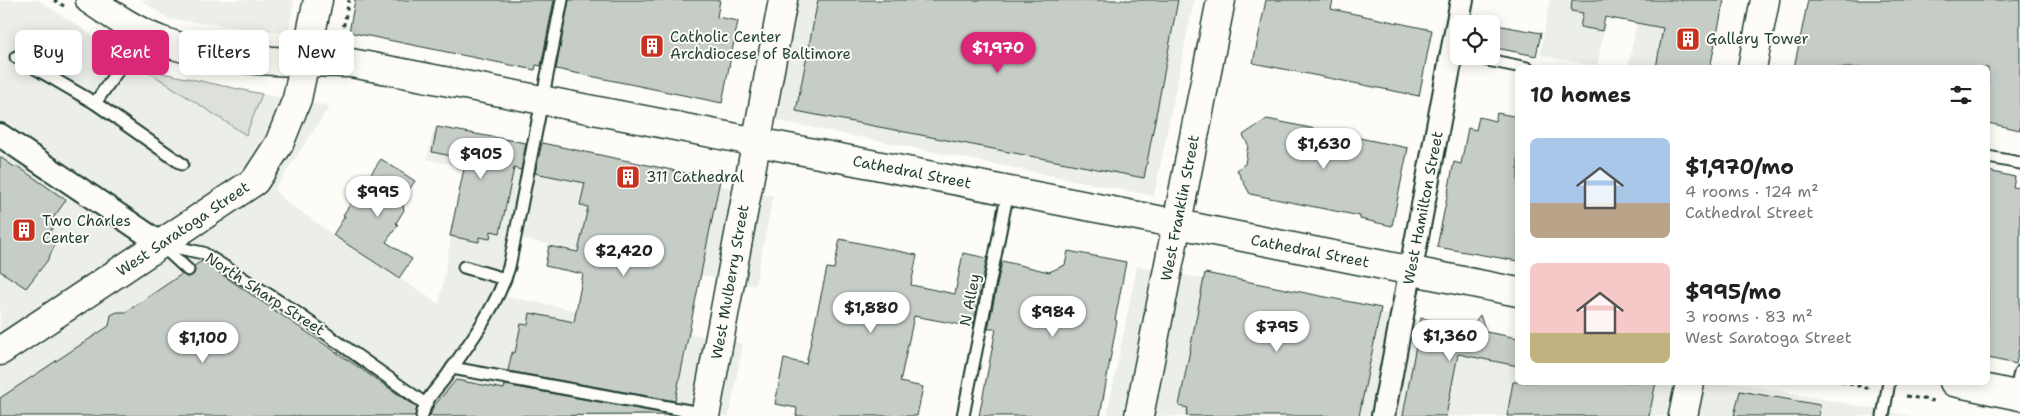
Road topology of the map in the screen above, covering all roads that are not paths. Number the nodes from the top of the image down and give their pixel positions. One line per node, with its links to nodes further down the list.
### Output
1 (90, 0): 9 (main road, Cathedral Street)
2 (318, 0): 10 (main road, West Saratoga Street)
3 (562, 0): 21 (lane)
4 (783, 0): 24 (main road, West Mulberry Street)
5 (1221, 0): 29 (main road, West Franklin Street)
6 (1462, 0): 8 (street, West Hamilton Street)
7 (1765, 0): 16 (main road)
8 (1461, 15)
9 (138, 30)
10 (312, 30)
11 (169, 42): 12 (main road, Cathedral Street)
12 (279, 61)
13 (1500, 63): 17 (lane)
14 (354, 64): 21 (main road, Cathedral Street)
15 (1457, 65): 33 (street, West Hamilton Street)
16 (1753, 65)
17 (1515, 66)
18 (47, 75): 22 (lane)
19 (115, 75): 22 (lane)
20 (303, 75): 30 (main road, West Saratoga Street)
21 (541, 100): 24 (main road, Cathedral Street); 34 (lane)
22 (95, 103): 27 (lane)
23 (0, 135): 30 (street, North Sharp Street)
24 (756, 142): 28 (main road, Cathedral Street); 43 (main road, West Mulberry Street)
25 (1990, 157): 26 (lane)
26 (2020, 163)
27 (182, 164)
28 (1008, 191): 29 (main road, Cathedral Street); 45 (lane, N Alley)
29 (1177, 223): 33 (main road, Cathedral Street); 46 (main road, West Franklin Street)
30 (160, 244): 32 (lane); 36 (main road, West Saratoga Street); 42 (lane, North Sharp Street)
31 (464, 267): 34 (lane)
32 (188, 270)
33 (1410, 270): 35 (main road, Cathedral Street); 47 (street, West Hamilton Street)
34 (505, 279): 37 (lane)
35 (1515, 291)
36 (0, 352)
37 (452, 368): 42 (lane); 43 (lane)
38 (1689, 385): 48 (main road)
39 (1986, 385): 41 (main road)
40 (1888, 387): 49 (lane)
41 (2018, 388)
42 (424, 402): 44 (lane)
43 (705, 415)
44 (422, 416)
45 (962, 416)
46 (1139, 416)
47 (1383, 416)
48 (1683, 416)
49 (1883, 416)

